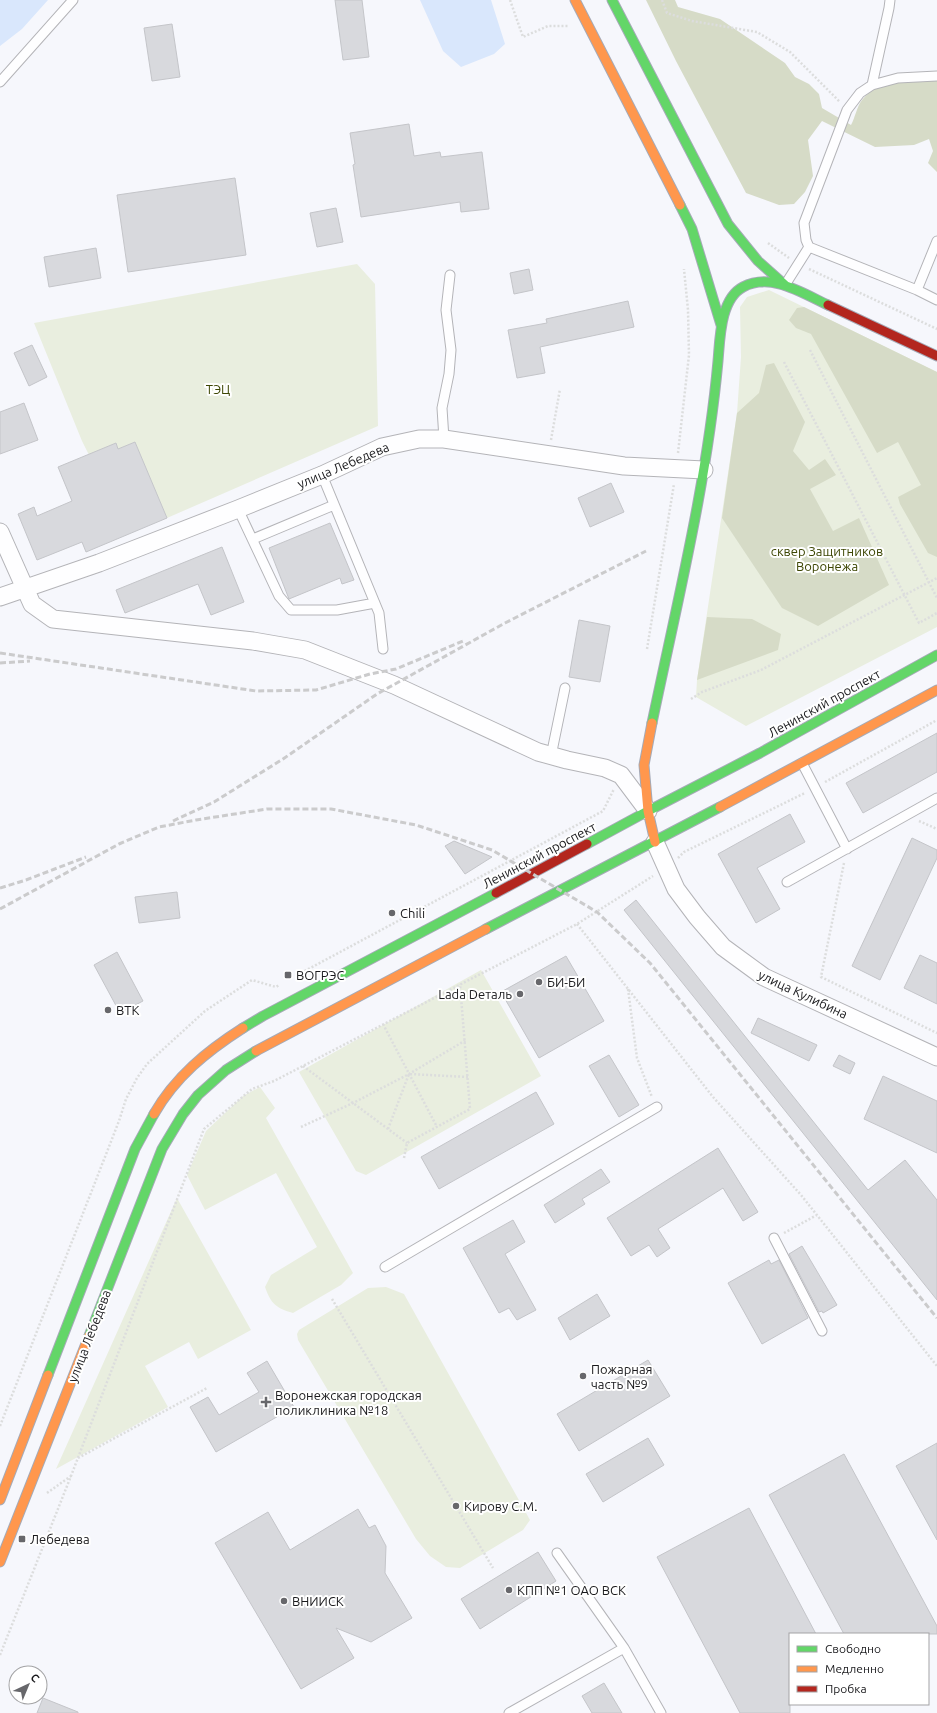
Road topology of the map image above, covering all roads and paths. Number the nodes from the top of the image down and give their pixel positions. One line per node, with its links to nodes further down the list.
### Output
1 (73, 0): 9 (lane)
2 (510, 0): 7 (path)
3 (576, 0): 21 (main road)
4 (612, 0): 18 (main road)
5 (662, 0): 11 (path)
6 (890, 0): 10 (lane)
7 (567, 20)
8 (937, 76): 10 (lane)
9 (0, 82)
10 (872, 84): 11 (lane)
11 (847, 110): 14 (lane)
12 (762, 239): 15 (path)
13 (937, 240): 19 (lane)
14 (810, 247): 15 (lane); 19 (lane)
15 (798, 264): 18 (lane); 22 (path)
16 (684, 268): 29 (path)
17 (450, 275): 27 (lane)
18 (785, 285): 21 (main road); 24 (main road)
19 (917, 290): 20 (lane)
20 (937, 300)
21 (721, 326): 30 (main road)
22 (937, 328)
23 (810, 350): 37 (path)
24 (937, 356)
25 (784, 362): 39 (path)
26 (560, 389): 28 (path)
27 (444, 438): 28 (street, улица Лебедева); 31 (street, улица Лебедева)
28 (549, 454): 29 (street, улица Лебедева)
29 (677, 469): 30 (street, улица Лебедева); 45 (path)
30 (704, 470): 56 (main road)
31 (322, 475): 32 (lane); 33 (street, улица Лебедева)
32 (334, 505): 35 (lane); 42 (lane)
33 (238, 509): 35 (lane); 38 (street, улица Лебедева)
34 (0, 532): 38 (street)
35 (253, 539): 42 (lane)
36 (937, 578): 37 (path)
37 (929, 582): 39 (path); 41 (path)
38 (24, 590): 40 (street, улица Лебедева); 51 (street)
39 (905, 594): 43 (path); 49 (path)
40 (0, 597)
41 (937, 598)
42 (375, 603): 44 (lane)
43 (937, 614)
44 (383, 649)
45 (646, 654)
46 (937, 656): 56 (main road, Ленинский проспект)
47 (565, 688): 51 (lane)
48 (937, 690): 52 (main road)
49 (691, 699)
50 (937, 720): 54 (path)
51 (551, 756): 53 (street)
52 (802, 763): 54 (lane); 59 (main road)
53 (621, 775): 56 (street); 64 (path)
54 (815, 788): 60 (lane); 61 (path)
55 (937, 798): 60 (lane)
56 (648, 811): 59 (main road); 75 (main road, Ленинский проспект)
57 (919, 820): 58 (path)
58 (937, 829)
59 (655, 842): 61 (street, улица Кулибина); 96 (main road, улица Лебедева)
60 (847, 849): 62 (lane); 69 (path)
61 (667, 867): 63 (path); 71 (street, улица Кулибина)
62 (787, 882)
63 (577, 924): 66 (path); 67 (path)
64 (297, 975)
65 (283, 983): 90 (path)
66 (460, 984): 68 (path); 70 (path)
67 (628, 989): 77 (path); 83 (path)
68 (383, 1024): 72 (path); 73 (path)
69 (937, 1033)
70 (466, 1040): 73 (path); 74 (path)
71 (937, 1057)
72 (303, 1066): 76 (path); 91 (path)
73 (409, 1074): 74 (path); 76 (path); 79 (path); 80 (path)
74 (468, 1077): 79 (path)
75 (165, 1095): 94 (main road, улица Лебедева)
76 (353, 1103): 78 (path); 80 (path)
77 (657, 1107): 85 (lane)
78 (301, 1127)
79 (437, 1127): 81 (path)
80 (388, 1129): 81 (path)
81 (407, 1143): 82 (path)
82 (404, 1158)
83 (817, 1216): 84 (path); 88 (path)
84 (774, 1238): 87 (lane)
85 (385, 1267)
86 (332, 1299): 97 (path)
87 (822, 1331)
88 (937, 1366)
89 (207, 1388): 91 (path)
90 (0, 1426)
91 (78, 1458): 92 (path)
92 (72, 1476): 93 (path); 99 (path)
93 (43, 1496)
94 (0, 1500)
95 (557, 1553): 98 (lane)
96 (0, 1562)
97 (493, 1568)
98 (624, 1648): 100 (lane); 102 (lane)
99 (0, 1655)
100 (520, 1710): 101 (lane)
101 (509, 1713)
102 (661, 1713)

